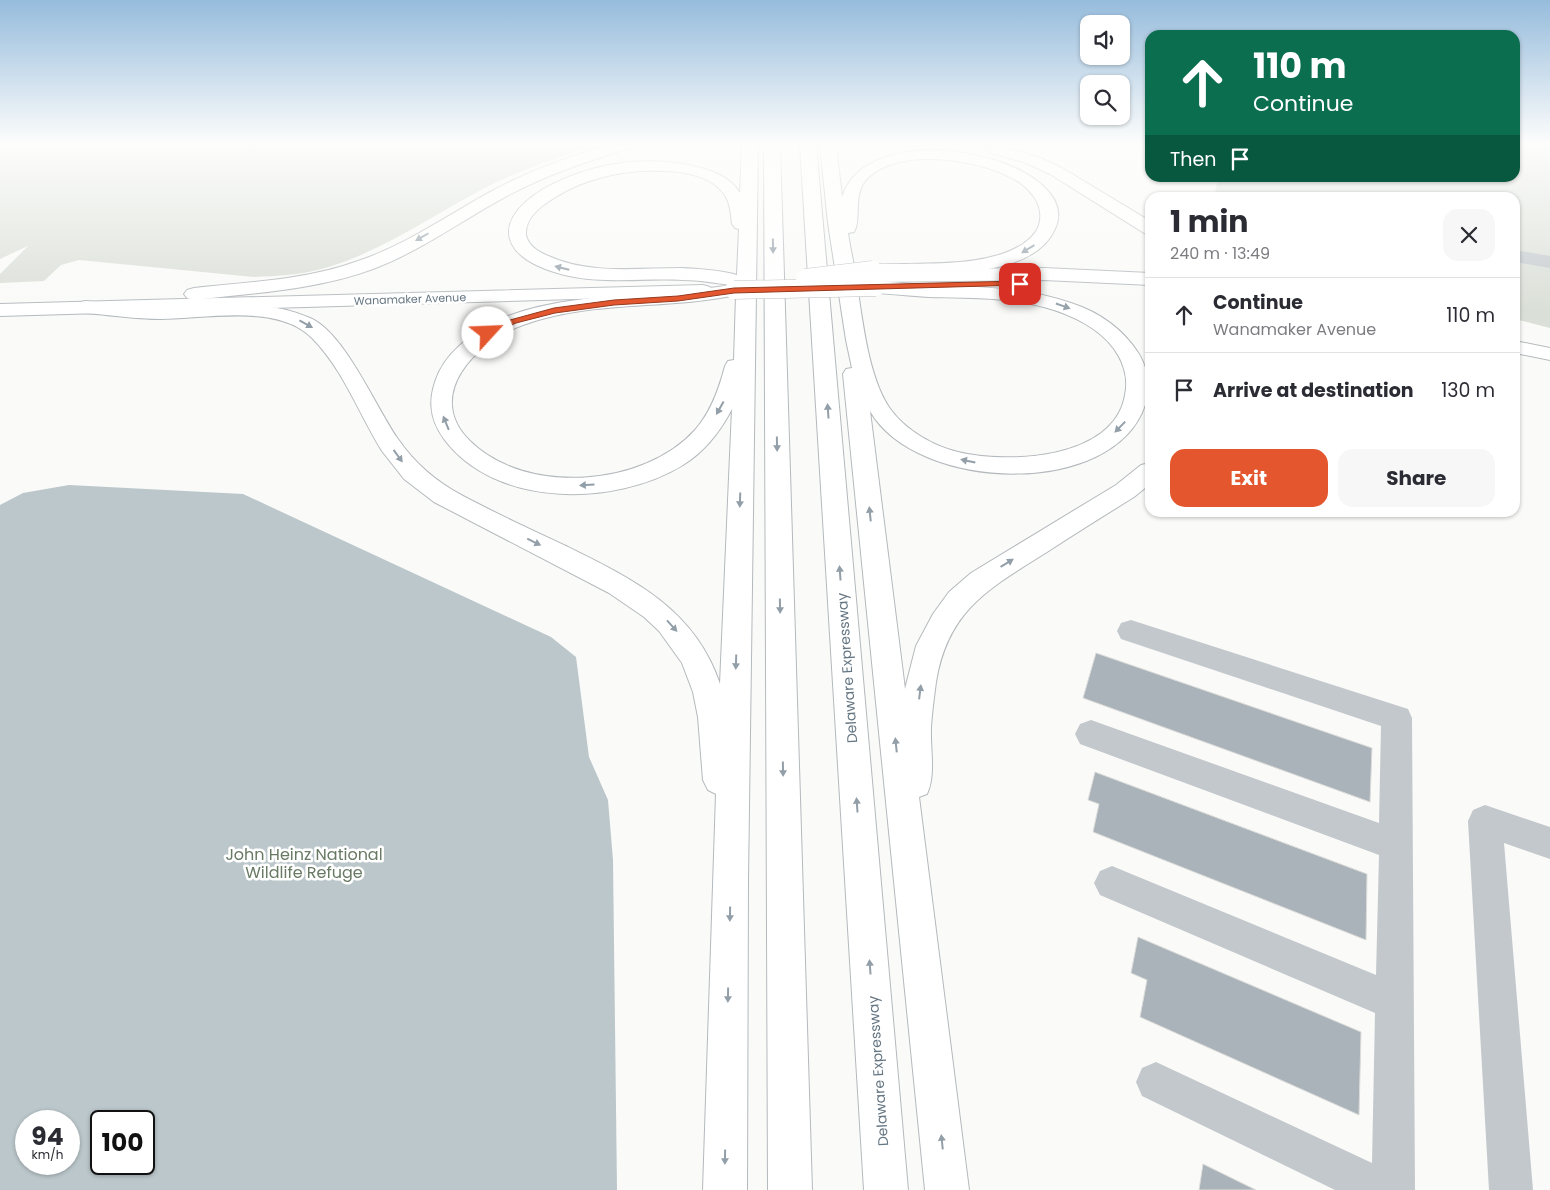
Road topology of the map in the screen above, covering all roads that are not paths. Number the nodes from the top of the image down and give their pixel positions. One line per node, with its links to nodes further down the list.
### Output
1 (489, 201): 20 (main road, one-way to 20)
2 (536, 201): 18 (main road, one-way to 2)
3 (735, 201): 12 (main road, one-way to 12)
4 (748, 201): 12 (main road)
5 (773, 201): 41 (main road, one-way to 41)
6 (812, 201): 42 (main road, Delaware Expressway, one-way to 6)
7 (835, 201): 13 (main road)
8 (850, 201): 13 (main road, one-way to 8)
9 (1047, 201): 16 (main road, one-way to 16)
10 (1103, 201): 11 (main road)
11 (1145, 226)
12 (747, 254): 25 (main road)
13 (844, 257): 24 (main road)
14 (1520, 257): 15 (street)
15 (1550, 262)
16 (874, 277): 17 (main road, Wanamaker Avenue); 18 (main road, Wanamaker Avenue, bridge); 18 (main road, Wanamaker Avenue, bridge); 19 (main road, Wanamaker Avenue); 24 (main road, one-way to 24)
17 (1145, 279)
18 (733, 285): 20 (main road, Wanamaker Avenue); 22 (main road, Wanamaker Avenue); 25 (main road, one-way to 18)
19 (1145, 289)
20 (194, 294): 21 (main road, Wanamaker Avenue)
21 (0, 299)
22 (85, 307): 23 (main road, Wanamaker Avenue); 35 (main road, one-way to 35)
23 (0, 310)
24 (853, 322): 37 (main road, one-way to 24)
25 (745, 328): 35 (main road, one-way to 35)
26 (1520, 337): 27 (main road)
27 (1550, 344)
28 (1520, 347): 29 (main road)
29 (1550, 354)
30 (1145, 475): 37 (main road, one-way to 30)
31 (1130, 631): 34 (street)
32 (1091, 734): 34 (street)
33 (1550, 843): 46 (street)
34 (1396, 844): 38 (street)
35 (730, 881): 40 (main road, one-way to 40)
36 (1112, 883): 38 (street)
37 (917, 915): 43 (main road, one-way to 37)
38 (1395, 1002): 45 (street)
39 (1156, 1082): 44 (street)
40 (724, 1190)
41 (790, 1190)
42 (886, 1190)
43 (947, 1190)
44 (1382, 1190)
45 (1393, 1190)
46 (1510, 1190)

